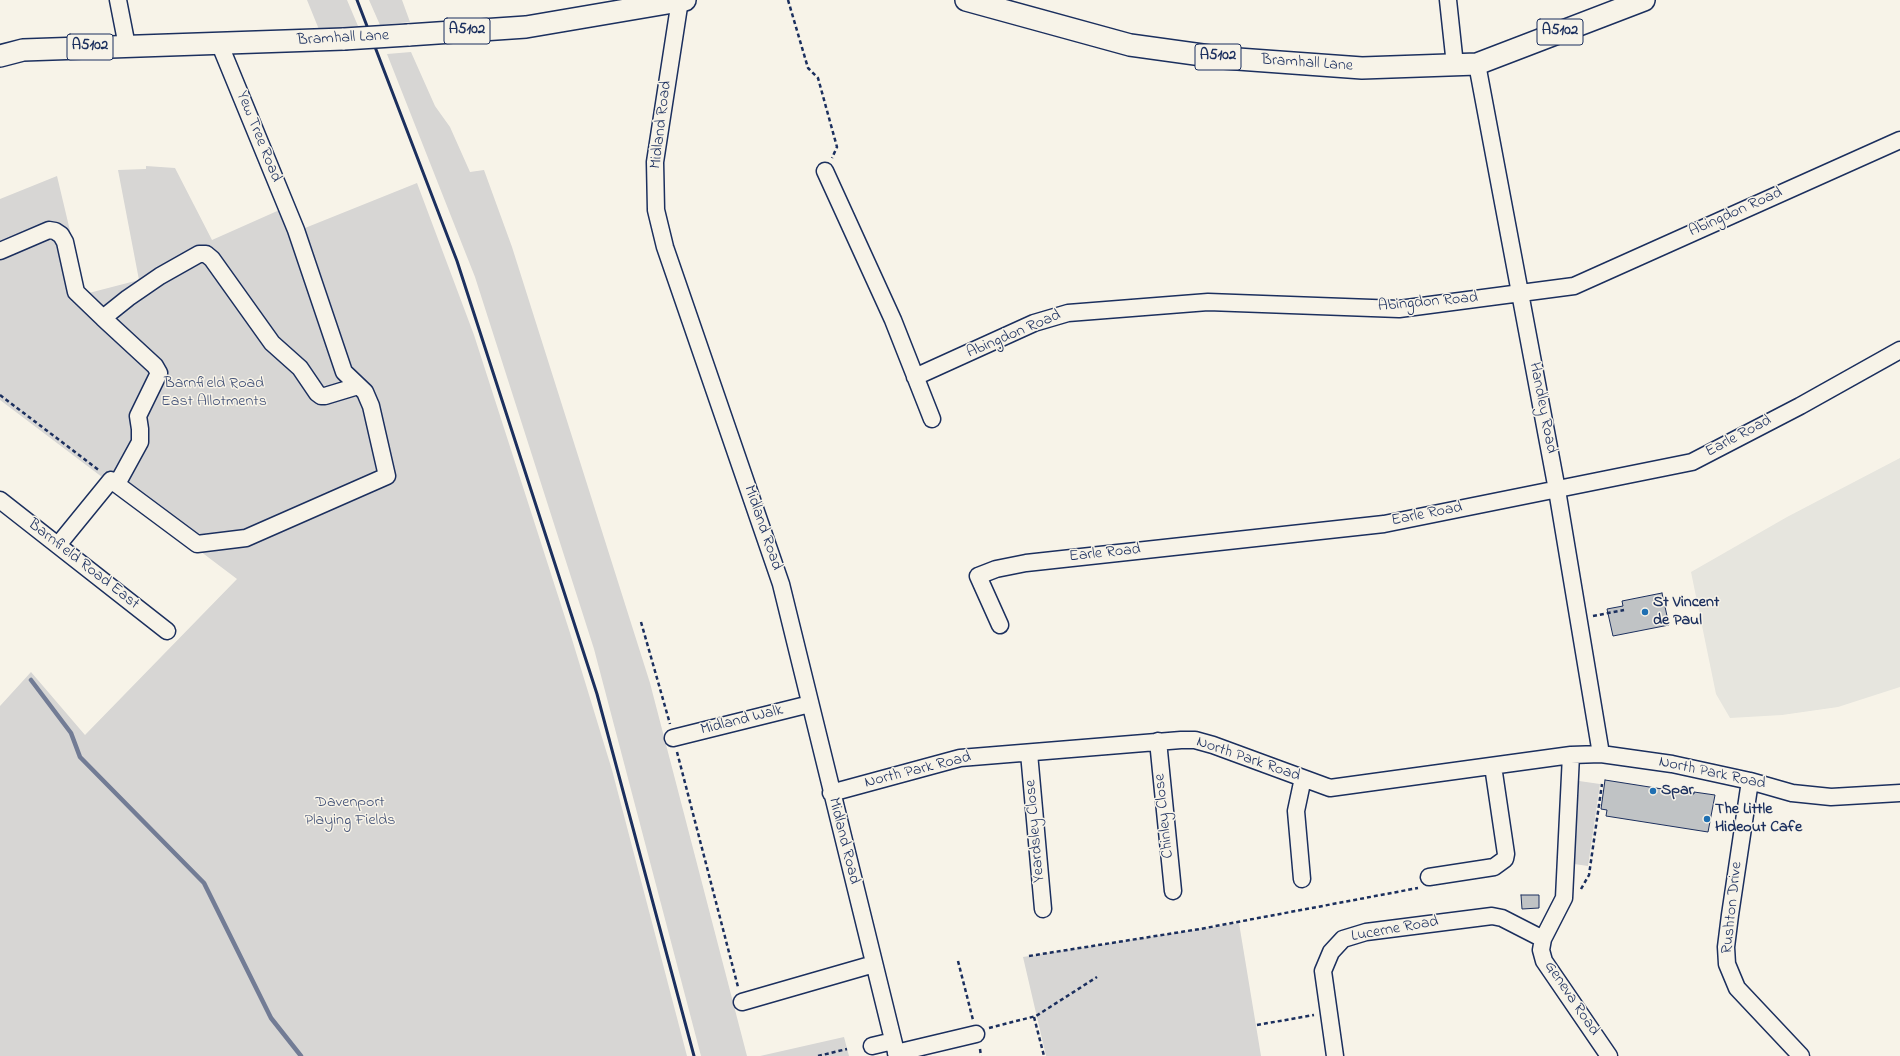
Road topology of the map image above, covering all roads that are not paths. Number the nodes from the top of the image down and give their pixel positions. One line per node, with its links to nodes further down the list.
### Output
1 (118, 0): 7 (street)
2 (681, 0): 6 (main road, Bramhall Lane / A5102, bridge); 26 (street, Midland Road)
3 (966, 0): 10 (main road, Bramhall Lane / A5102)
4 (1448, 0): 10 (street)
5 (1644, 0): 9 (main road, Bramhall Lane / A5102)
6 (220, 45): 7 (main road, Bramhall Lane / A5102); 18 (street, Yew Tree Road)
7 (128, 46): 8 (main road, Bramhall Lane / A5102)
8 (0, 56)
9 (1477, 64): 10 (main road, Bramhall Lane / A5102); 14 (street, Handley Road)
10 (1455, 65)
11 (1900, 140): 14 (street, Abingdon Road)
12 (825, 171): 17 (street)
13 (0, 251): 15 (street)
14 (1520, 294): 17 (street, Abingdon Road); 21 (street, Handley Road)
15 (103, 318): 18 (street); 20 (street)
16 (1900, 350): 21 (street, Earle Road)
17 (915, 377): 19 (street)
18 (358, 386): 20 (street, Yew Tree Road)
19 (932, 419)
20 (114, 482): 23 (street)
21 (1557, 490): 24 (street, Earle Road); 30 (street, Handley Road)
22 (0, 500): 23 (street, Barnfield Road East)
23 (58, 545): 25 (street, Barnfield Road East)
24 (1000, 624)
25 (167, 631)
26 (810, 704): 27 (street, Midland Walk); 35 (street, Midland Road)
27 (674, 738)
28 (1158, 741): 29 (street, North Park Road); 33 (street, North Park Road); 39 (street, Chinley Close)
29 (1029, 753): 35 (street, North Park Road); 40 (street, Yeardsley Close)
30 (1601, 754): 31 (street, North Park Road); 34 (street, North Park Road)
31 (1571, 755): 32 (street, North Park Road); 41 (street, Geneva Road)
32 (1492, 766): 33 (street, North Park Road); 37 (street)
33 (1303, 778): 38 (street)
34 (1750, 781): 36 (street, North Park Road); 49 (street, Rushton Drive)
35 (831, 793): 42 (street, Midland Road)
36 (1899, 797)
37 (1429, 877)
38 (1302, 880)
39 (1173, 891)
40 (1043, 909)
41 (1543, 939): 47 (street, Lucerne Road); 48 (street, Geneva Road)
42 (874, 964): 43 (street); 46 (street, Midland Road)
43 (742, 1002)
44 (976, 1032): 46 (street)
45 (872, 1046): 46 (street)
46 (896, 1050)
47 (1336, 1056)
48 (1609, 1056)
49 (1801, 1056)

